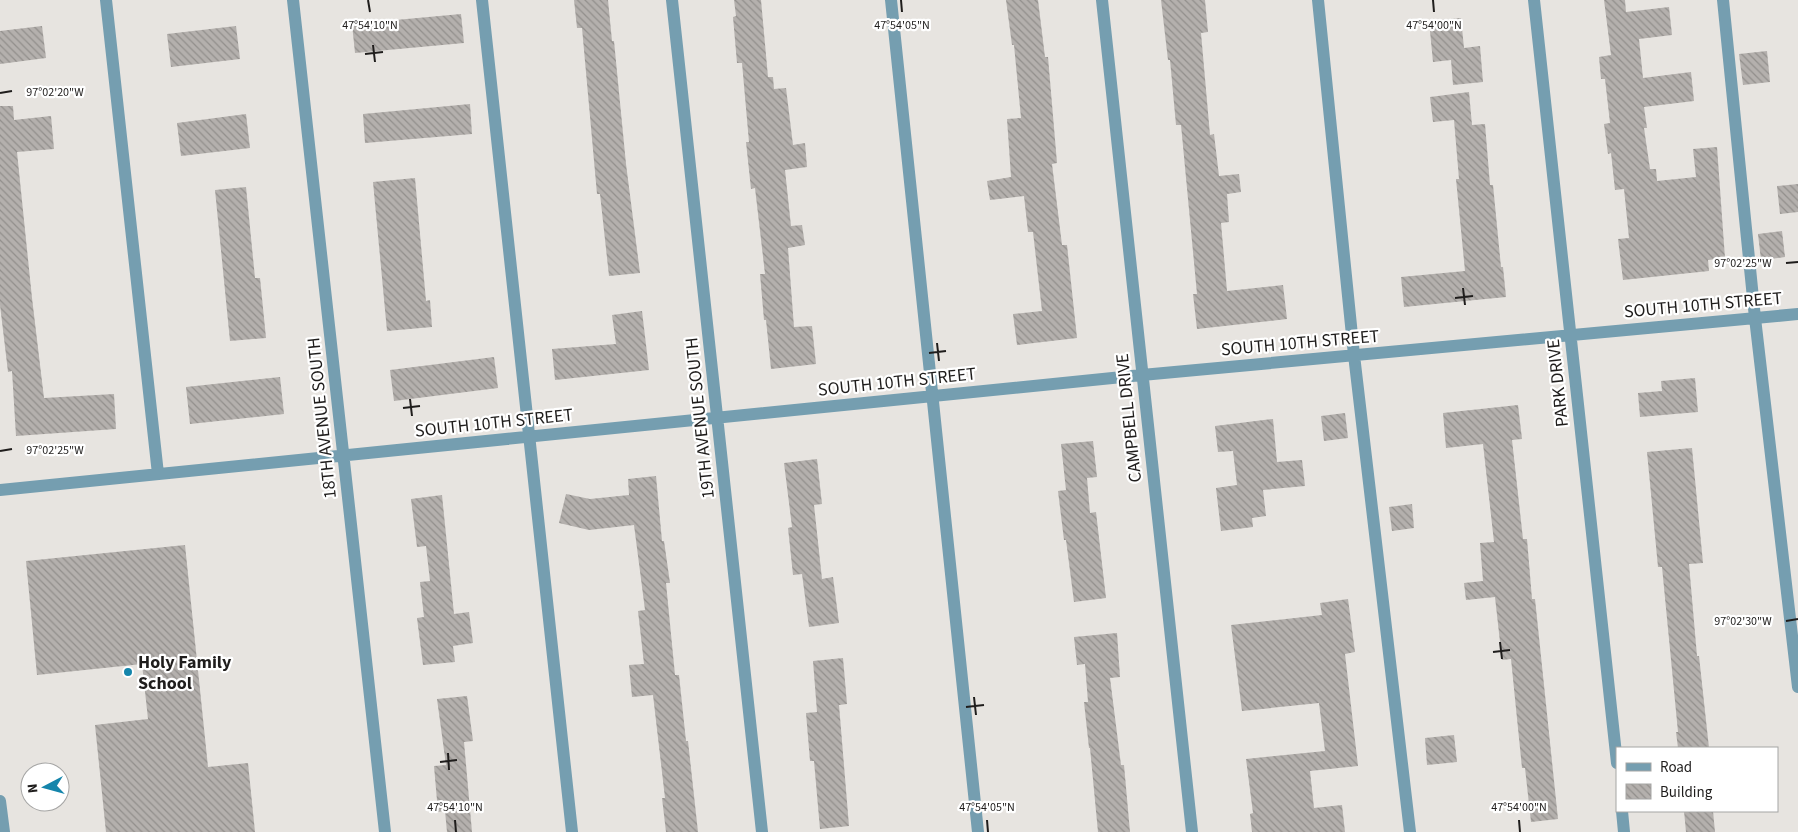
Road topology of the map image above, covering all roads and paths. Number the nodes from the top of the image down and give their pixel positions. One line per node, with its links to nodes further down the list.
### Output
1 (106, 0): 19 (street)
2 (293, 0): 18 (street, 18TH AVENUE SOUTH)
3 (482, 0): 17 (street)
4 (672, 0): 16 (street, 19TH AVENUE SOUTH)
5 (891, 0): 15 (street)
6 (1102, 0): 14 (street, CAMPBELL DRIVE)
7 (1318, 0): 13 (street)
8 (1534, 0): 12 (street, PARK DRIVE)
9 (1723, 0): 11 (street)
10 (1798, 314): 11 (street, SOUTH 10TH STREET)
11 (1755, 318): 12 (street, SOUTH 10TH STREET); 21 (street)
12 (1570, 336): 13 (street, SOUTH 10TH STREET); 22 (street, PARK DRIVE)
13 (1354, 356): 14 (street, SOUTH 10TH STREET); 31 (street)
14 (1142, 375): 15 (street, SOUTH 10TH STREET); 30 (street, CAMPBELL DRIVE)
15 (932, 396): 16 (street, SOUTH 10TH STREET); 29 (street)
16 (718, 418): 17 (street, SOUTH 10TH STREET); 28 (street, 19TH AVENUE SOUTH)
17 (529, 437): 18 (street, SOUTH 10TH STREET); 27 (street)
18 (343, 455): 19 (street, SOUTH 10TH STREET); 26 (street, 18TH AVENUE SOUTH)
19 (158, 474): 20 (street, SOUTH 10TH STREET)
20 (0, 490)
21 (1798, 687)
22 (1616, 754)
23 (0, 802): 25 (street)
24 (1622, 812): 32 (street)
25 (4, 832)
26 (385, 832)
27 (572, 832)
28 (762, 832)
29 (978, 832)
30 (1192, 832)
31 (1410, 832)
32 (1624, 832)

